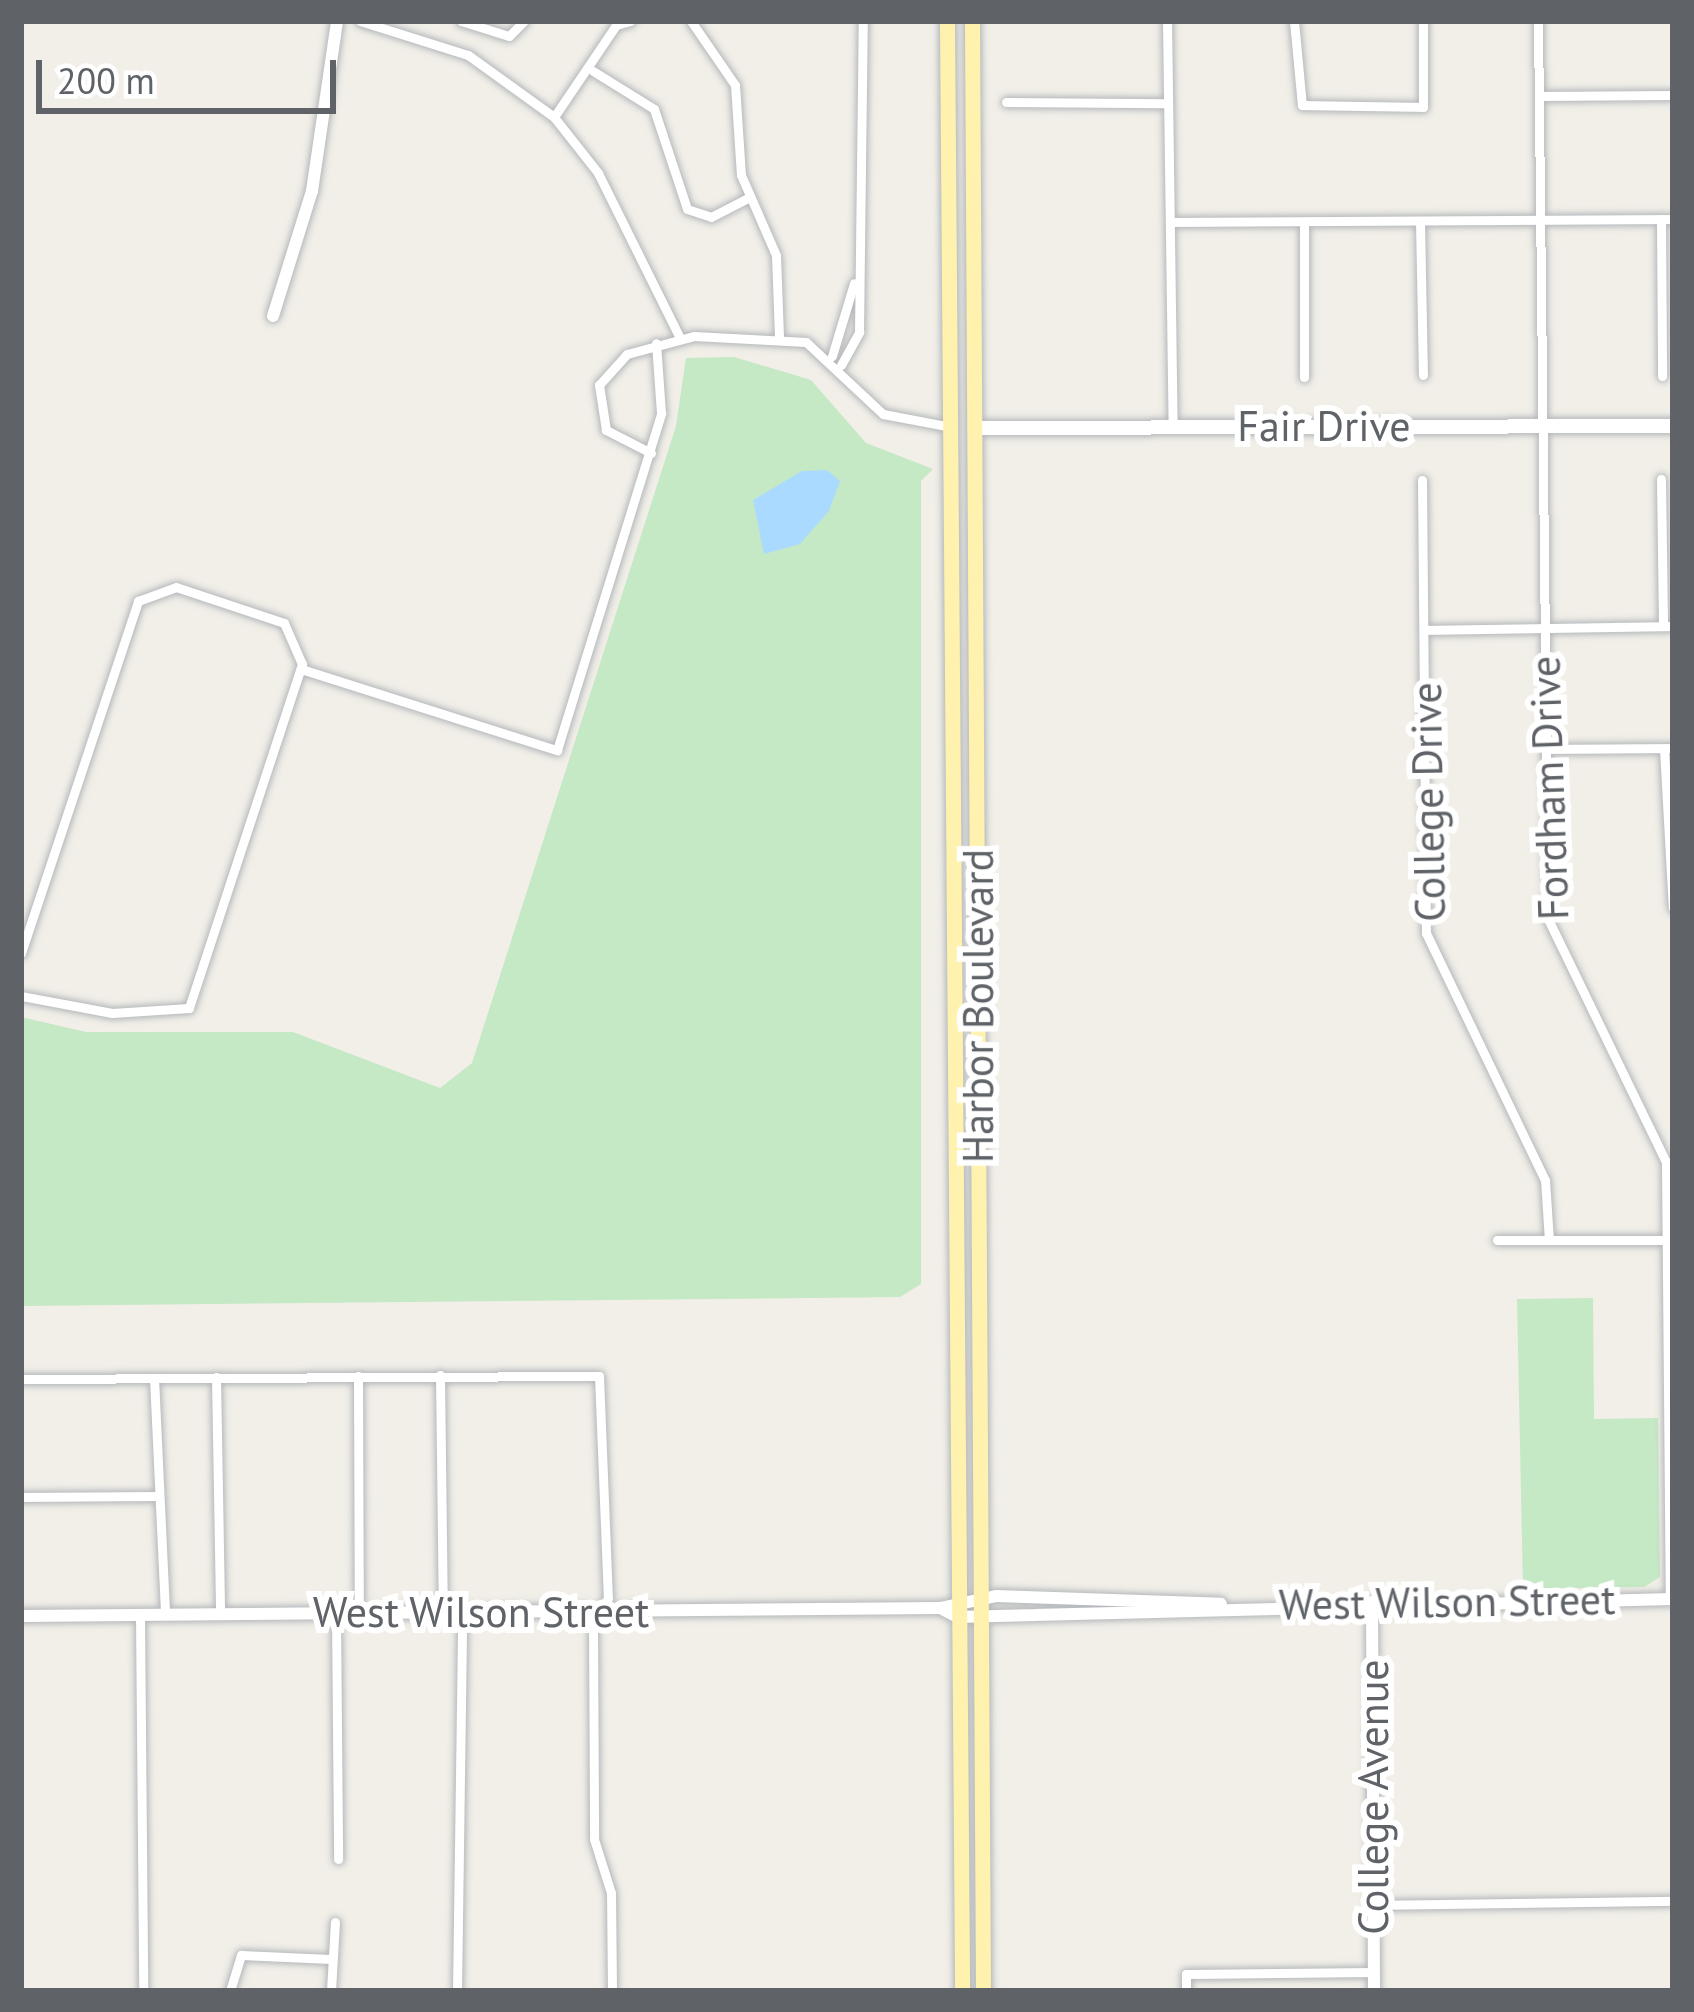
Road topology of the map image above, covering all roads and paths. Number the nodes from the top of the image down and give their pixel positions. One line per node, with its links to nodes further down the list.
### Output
1 (337, 21): 26 (street)
2 (360, 21): 19 (street)
3 (461, 21): 4 (street)
4 (524, 21)
5 (630, 21): 14 (street)
6 (691, 21): 20 (street)
7 (862, 21): 30 (street)
8 (947, 21): 37 (main road, Harbor Boulevard)
9 (972, 21): 38 (main road, Harbor Boulevard)
10 (1167, 21): 18 (street)
11 (1294, 21): 12 (street)
12 (1423, 21)
13 (1538, 21): 16 (street, Fordham Drive)
14 (593, 71): 19 (street); 20 (street)
15 (1673, 94): 16 (street)
16 (1539, 95): 21 (street, Fordham Drive)
17 (1006, 101): 18 (street)
18 (1168, 103): 24 (street)
19 (554, 117): 28 (street)
20 (748, 198): 27 (street)
21 (1540, 219): 22 (street); 23 (street); 35 (street, Fordham Drive)
22 (1667, 219): 33 (street)
23 (1420, 221): 25 (street); 31 (street)
24 (1170, 222): 25 (street); 34 (street)
25 (1304, 222): 32 (street)
26 (273, 316)
27 (779, 337): 28 (street); 30 (street)
28 (680, 338): 29 (street)
29 (656, 343): 39 (street); 39 (street)
30 (836, 360): 37 (street)
31 (1423, 375)
32 (1304, 376)
33 (1662, 376)
34 (1173, 426): 35 (main road, Fair Drive); 38 (main road, Fair Drive)
35 (1542, 426): 36 (main road, Fair Drive); 43 (street, Fordham Drive)
36 (1673, 426)
37 (951, 427): 38 (main road); 63 (main road, Harbor Boulevard)
38 (975, 428): 62 (main road, Harbor Boulevard)
39 (652, 453): 45 (street)
40 (1661, 479): 42 (street)
41 (1422, 480): 44 (street, College Drive)
42 (1668, 626): 43 (street)
43 (1545, 628): 44 (street); 46 (street, Fordham Drive)
44 (1425, 630): 52 (street, College Drive)
45 (301, 669): 49 (street); 50 (street)
46 (1545, 748): 47 (street); 53 (street, Fordham Drive)
47 (1668, 748): 48 (street)
48 (1673, 908)
49 (21, 953)
50 (21, 996)
51 (1497, 1240): 52 (street)
52 (1549, 1240): 53 (street)
53 (1670, 1240): 54 (street, Fordham Drive)
54 (1671, 1368): 64 (street, Fordham Drive)
55 (440, 1375): 56 (street); 68 (street); 69 (street)
56 (358, 1376): 57 (street); 72 (street)
57 (216, 1377): 58 (street); 73 (street)
58 (154, 1378): 59 (street); 60 (street)
59 (21, 1379)
60 (155, 1496): 61 (street); 75 (street)
61 (21, 1497)
62 (979, 1596): 63 (street, West Wilson Street); 66 (street, West Wilson Street); 77 (main road, Harbor Boulevard)
63 (958, 1597): 67 (street, West Wilson Street); 78 (main road, Harbor Boulevard)
64 (1672, 1599): 65 (street, West Wilson Street)
65 (1372, 1603): 66 (street, West Wilson Street); 81 (street, College Avenue)
66 (1221, 1604): 77 (street, West Wilson Street)
67 (940, 1608): 68 (street, West Wilson Street); 78 (street, West Wilson Street)
68 (601, 1611): 70 (street, West Wilson Street); 89 (street)
69 (443, 1612): 70 (street, West Wilson Street); 72 (street, West Wilson Street)
70 (462, 1612): 88 (street)
71 (335, 1613): 72 (street, West Wilson Street); 73 (street, West Wilson Street); 79 (street)
72 (358, 1613)
73 (220, 1614): 75 (street, West Wilson Street)
74 (140, 1615): 75 (street, West Wilson Street); 76 (street, West Wilson Street); 85 (street)
75 (165, 1615)
76 (21, 1616)
77 (979, 1616): 78 (street, West Wilson Street); 91 (main road, Harbor Boulevard)
78 (958, 1617): 90 (main road, Harbor Boulevard)
79 (338, 1859)
80 (1673, 1901): 81 (street)
81 (1373, 1905): 84 (street, College Avenue)
82 (335, 1922): 83 (street)
83 (331, 1959): 86 (street); 87 (street)
84 (1374, 1972): 92 (street); 93 (street, College Avenue)
85 (143, 1991)
86 (230, 1991)
87 (331, 1991)
88 (457, 1991)
89 (613, 1991)
90 (962, 1991)
91 (982, 1991)
92 (1186, 1991)
93 (1374, 1991)

